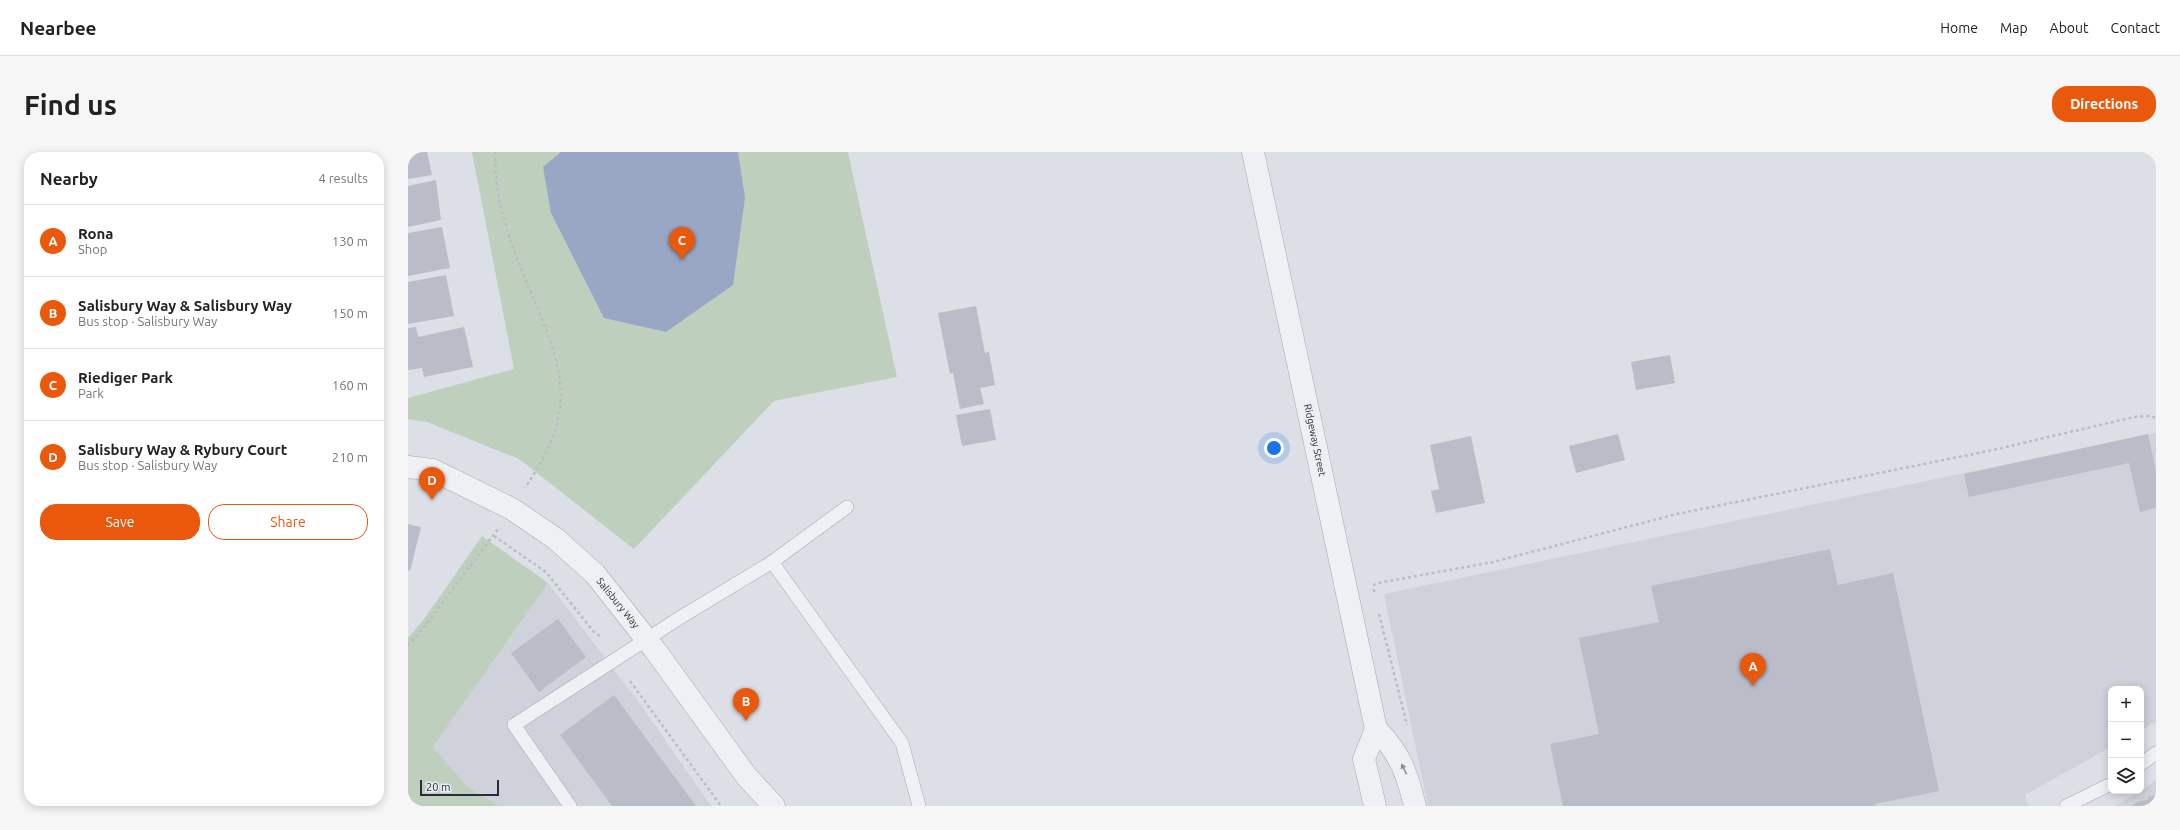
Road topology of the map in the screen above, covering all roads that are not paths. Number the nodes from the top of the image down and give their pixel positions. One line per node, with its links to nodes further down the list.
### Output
1 (1253, 152): 6 (street, Ridgeway Street)
2 (408, 467): 5 (street, Salisbury Way)
3 (847, 507): 4 (lane)
4 (772, 562): 5 (lane); 12 (lane)
5 (647, 639): 10 (lane); 11 (street, Salisbury Way)
6 (1376, 729): 13 (street); 14 (street, one-way to 6)
7 (2156, 754): 8 (lane)
8 (2144, 762)
9 (2108, 785): 15 (lane)
10 (570, 806)
11 (774, 806)
12 (919, 806)
13 (1375, 806)
14 (1415, 806)
15 (2066, 806)

